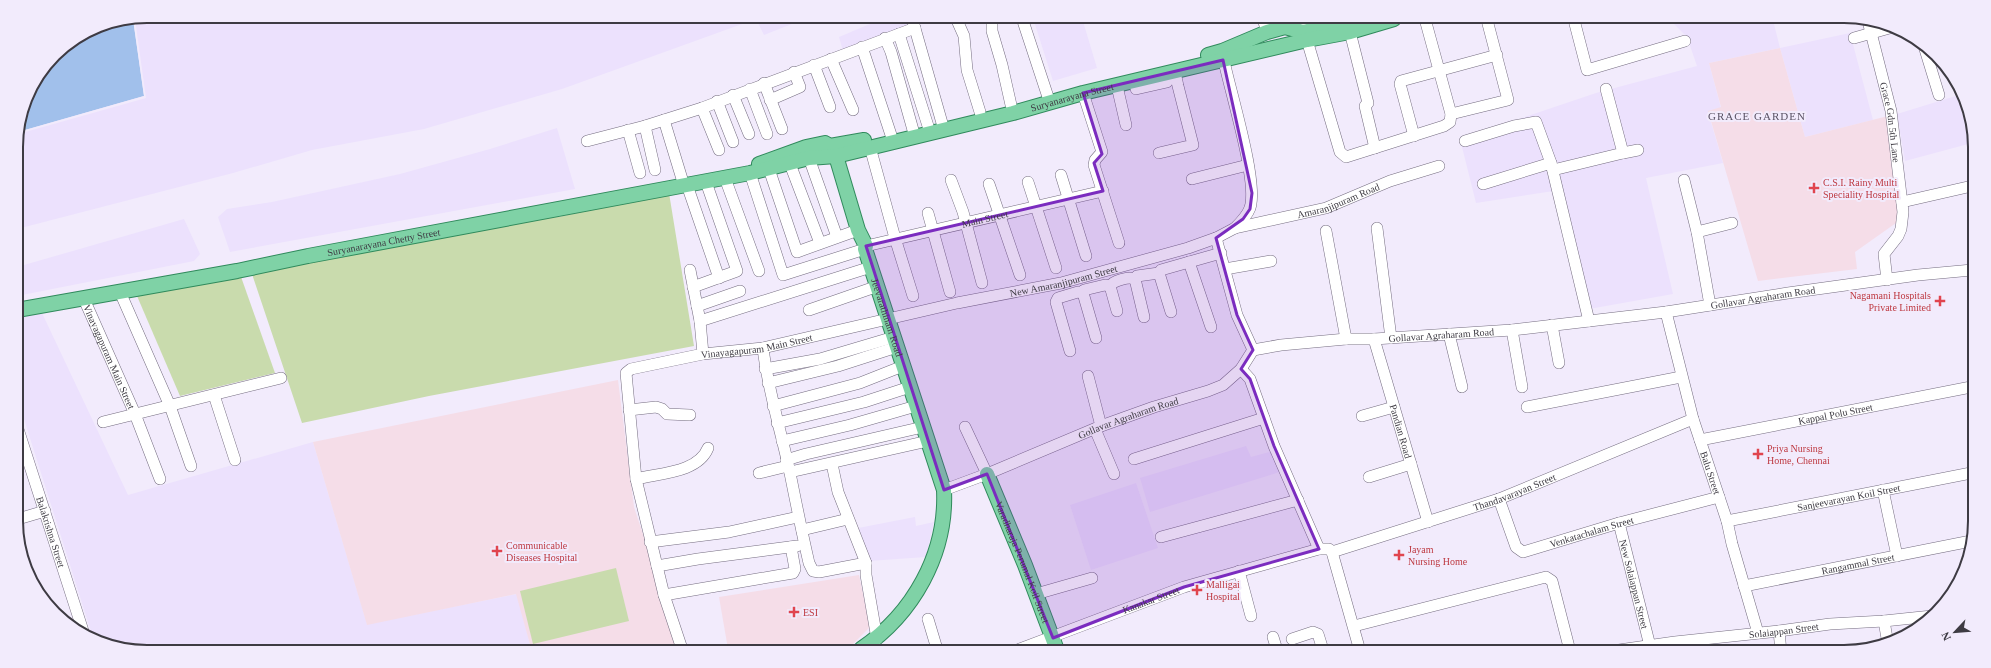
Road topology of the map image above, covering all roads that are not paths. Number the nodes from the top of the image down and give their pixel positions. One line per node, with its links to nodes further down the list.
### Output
1 (913, 23): 17 (street); 49 (street)
2 (958, 23): 46 (street)
3 (992, 23): 42 (street)
4 (1024, 23): 39 (street)
5 (1284, 23): 11 (main road, Suryanarayana Street); 14 (main road, Suryanarayana Street)
6 (1328, 23): 14 (main road, Suryanarayana Street)
7 (1380, 23): 15 (main road, Suryanarayana Street)
8 (1425, 23): 29 (street)
9 (1488, 23): 22 (street)
10 (1575, 23): 20 (street)
11 (1265, 25): 24 (main road, Suryanarayana Street)
12 (1869, 26): 16 (street, Grace Gdn 5th Lane)
13 (1883, 29): 16 (street)
14 (1305, 30): 15 (main road, Suryanarayana Street); 24 (main road, Suryanarayana Street); 63 (street)
15 (1350, 32): 63 (street)
16 (1871, 33): 19 (street); 91 (street, Grace Gdn 5th Lane)
17 (899, 34): 18 (street); 49 (street)
18 (885, 38): 21 (street); 54 (street)
19 (1854, 38)
20 (1685, 41)
21 (862, 47): 25 (street); 57 (street)
22 (1497, 55): 29 (street); 47 (street)
23 (1927, 55): 38 (street)
24 (1223, 56): 28 (main road, Suryanarayana Street); 39 (main road, Suryanarayana Street); 71 (street)
25 (831, 59): 26 (street); 45 (street)
26 (814, 65): 27 (street); 43 (street)
27 (794, 72): 32 (street); 40 (street)
28 (1177, 72): 30 (main road, Suryanarayana Street); 67 (street)
29 (1439, 72): 47 (street); 58 (street)
30 (1136, 82): 31 (street); 33 (main road, Suryanarayana Street)
31 (1167, 82)
32 (764, 83): 34 (street); 40 (street)
33 (1117, 86): 36 (main road, Suryanarayana Street); 50 (street)
34 (750, 89): 37 (street); 56 (street)
35 (1606, 89): 68 (street)
36 (1083, 94): 62 (main road, Suryanarayana Street); 89 (street)
37 (733, 95): 41 (street); 55 (street)
38 (1939, 95)
39 (1048, 97): 42 (main road, Suryanarayana Street)
40 (770, 100): 52 (street)
41 (717, 101): 44 (street); 61 (street)
42 (1011, 105): 46 (main road, Suryanarayana Street)
43 (830, 107)
44 (702, 108): 48 (street); 64 (street)
45 (853, 110)
46 (980, 112): 49 (main road, Suryanarayana Street)
47 (1451, 114): 58 (street)
48 (664, 120): 51 (street); 83 (street)
49 (935, 124): 54 (main road, Suryanarayana Street)
50 (1126, 125)
51 (645, 126): 53 (street); 75 (street)
52 (782, 129)
53 (628, 130): 59 (street); 77 (street)
54 (913, 130): 57 (main road, Suryanarayana Street)
55 (749, 134)
56 (767, 134)
57 (891, 135): 66 (main road, Suryanarayana Street)
58 (1414, 136): 63 (street)
59 (587, 141)
60 (1465, 141): 73 (street)
61 (733, 142)
62 (870, 147): 66 (main road, Suryanarayana Street); 104 (street)
63 (1376, 148)
64 (719, 150)
65 (1638, 150): 68 (street)
66 (833, 151): 69 (main road, Suryanarayana Street); 76 (main road, Suryanarayana Street); 99 (main road, Jeevarathinam Road)
67 (1159, 153)
68 (1623, 154): 73 (street)
69 (809, 158): 70 (main road, Suryanarayana Street); 103 (street)
70 (790, 164): 74 (main road, Suryanarayana Street); 107 (street)
71 (1248, 165): 80 (street); 97 (street)
72 (1439, 166): 97 (street, Amaranjipuram Road)
73 (1552, 166): 87 (street); 145 (street)
74 (769, 169): 76 (main road, Suryanarayana Street); 107 (street)
75 (655, 170)
76 (750, 170): 79 (main road, Suryanarayana Chetty Street); 83 (main road, Suryanarayana Chetty Street); 108 (street, Main Street)
77 (640, 173)
78 (1061, 175): 90 (street)
79 (725, 178): 84 (main road, Suryanarayana Chetty Street); 118 (street)
80 (1192, 179)
81 (951, 180): 95 (street)
82 (1684, 180): 102 (street)
83 (684, 182): 84 (main road, Suryanarayana Chetty Street); 121 (street); 129 (main road, Suryanarayana Chetty Street); 134 (main road, Suryanarayana Chetty Street)
84 (706, 182): 121 (street)
85 (1028, 182): 92 (street)
86 (989, 184): 94 (street)
87 (1483, 184)
88 (1968, 187): 91 (street)
89 (1103, 191): 90 (street, Main Street); 106 (street)
90 (1068, 199): 92 (street, Main Street); 110 (street)
91 (1902, 202): 123 (street, Grace Gdn 5th Lane)
92 (1036, 207): 94 (street, Main Street); 114 (street)
93 (928, 213): 100 (street)
94 (1000, 214): 95 (street, Main Street); 120 (street)
95 (965, 223): 100 (street, Main Street); 124 (street)
96 (1732, 223): 102 (street)
97 (1235, 228): 105 (street, New Amaranjipuram Street)
98 (1377, 228): 151 (street)
99 (858, 230): 103 (street); 108 (main road, Jeevarathinam Road)
100 (932, 230): 104 (street, Main Street); 130 (street)
101 (1326, 231): 152 (street)
102 (1697, 232): 135 (street)
103 (837, 237): 107 (street)
104 (895, 238): 108 (street, Main Street); 132 (street)
105 (1216, 238): 109 (street); 143 (street, New Amaranjipuram Street)
106 (1119, 243)
107 (820, 244)
108 (865, 247): 113 (main road, Jeevarathinam Road)
109 (1221, 253): 112 (street); 115 (street)
110 (1086, 256)
111 (1271, 261): 115 (street)
112 (1189, 262): 119 (street); 147 (street)
113 (871, 267): 125 (main road, Jeevarathinam Road); 144 (street)
114 (1056, 268)
115 (1224, 269): 156 (street)
116 (690, 270): 127 (street)
117 (1968, 270): 123 (street, Gollavar Agraharam Road)
118 (759, 271)
119 (1159, 273): 122 (street); 140 (street)
120 (1020, 275)
121 (718, 278): 127 (street)
122 (1135, 279): 126 (street); 142 (street)
123 (1887, 280): 135 (street, Gollavar Agraharam Road)
124 (982, 283)
125 (878, 286): 138 (street); 143 (main road, Jeevarathinam Road)
126 (1110, 286): 131 (street); 139 (street)
127 (693, 287): 136 (street)
128 (740, 291): 136 (street)
129 (120, 292): 133 (main road, Suryanarayana Chetty Street); 172 (street)
130 (950, 292)
131 (1083, 293): 150 (street); 157 (street)
132 (913, 296)
133 (84, 299): 137 (main road, Suryanarayana Chetty Street); 178 (street, Vinayagapuram Main Street)
134 (23, 301)
135 (1710, 305): 141 (street, Gollavar Agraharam Road)
136 (697, 306): 144 (street)
137 (23, 309)
138 (809, 310)
139 (1117, 311)
140 (1171, 312)
141 (1666, 312): 145 (street, Gollavar Agraharam Road); 164 (street, Balu Street)
142 (1144, 318)
143 (888, 320): 154 (main road, Jeevarathinam Road); 155 (street, Vinayagapuram Main Street)
144 (700, 321): 158 (street)
145 (1589, 321): 146 (street, Gollavar Agraharam Road)
146 (1552, 325): 148 (street, Gollavar Agraharam Road); 159 (street)
147 (1211, 327)
148 (1512, 330): 149 (street, Gollavar Agraharam Road); 169 (street)
149 (1449, 334): 151 (street, Gollavar Agraharam Road); 168 (street)
150 (1096, 338)
151 (1391, 338): 153 (street, Gollavar Agraharam Road)
152 (1346, 339): 153 (street, Gollavar Agraharam Road); 156 (street, Gollavar Agraharam Road)
153 (1374, 339): 175 (street, Pandian Road)
154 (895, 342): 160 (main road, Jeevarathinam Road); 161 (street); 166 (street)
155 (763, 348): 158 (street, Vinayagapuram Main Street); 161 (street)
156 (1254, 350): 162 (street, Gollavar Agraharam Road)
157 (1070, 351)
158 (703, 354): 177 (street, Vinayagapuram Main Street)
159 (1559, 363)
160 (903, 366): 167 (main road, Jeevarathinam Road); 173 (street)
161 (765, 369): 166 (street)
162 (1242, 369): 181 (street); 187 (street, Gollavar Agraharam Road)
163 (1088, 376): 187 (street)
164 (1681, 377): 176 (street); 182 (street, Balu Street)
165 (281, 378): 171 (street, Vinayagapuram Main Street)
166 (768, 384): 173 (street)
167 (910, 387): 174 (main road, Jeevarathinam Road); 184 (street)
168 (1462, 387)
169 (1522, 388)
170 (1968, 388): 188 (street, Kappal Polu Street)
171 (214, 395): 172 (street, Vinayagapuram Main Street); 194 (street)
172 (170, 406): 178 (street, Vinayagapuram Main Street); 197 (street)
173 (773, 406): 184 (street)
174 (916, 406): 185 (main road, Jeevarathinam Road); 189 (street)
175 (1394, 406): 180 (street); 196 (street, Pandian Road)
176 (1527, 407)
177 (629, 410): 179 (street); 205 (street)
178 (135, 414): 183 (street, Vinayagapuram Main Street); 204 (street, Vinayagapuram Main Street)
179 (690, 415)
180 (1362, 416)
181 (1264, 418): 193 (street); 210 (street)
182 (1693, 419): 188 (street, Balu Street); 209 (street, Thandavarayan Street)
183 (103, 422)
184 (778, 423): 189 (street)
185 (923, 426): 190 (main road, Jeevarathinam Road); 198 (street)
186 (964, 426): 200 (street)
187 (1098, 427): 200 (street, Gollavar Agraharam Road); 201 (street)
188 (1700, 440): 208 (street, Balu Street)
189 (782, 441): 198 (street)
190 (928, 441): 195 (street); 206 (main road, Jeevarathinam Road)
191 (708, 448): 205 (street)
192 (23, 457): 211 (street, Balakrishna Street)
193 (1134, 459)
194 (235, 460)
195 (832, 464): 198 (street); 214 (street)
196 (1411, 464): 203 (street); 216 (street, Pandian Road)
197 (191, 466)
198 (788, 466): 199 (street); 212 (street)
199 (759, 473)
200 (987, 474): 206 (street, Gollavar Agraharam Road); 232 (main road, Varadharaja Perumal Koil Street)
201 (1114, 474)
202 (1968, 474): 207 (street, Sanjeevarayan Koil Street)
203 (1369, 477)
204 (160, 479)
205 (636, 479): 220 (street)
206 (944, 490): 244 (main road, Jeevarathinam Road)
207 (1883, 490): 215 (street, Sanjeevarayan Koil Street); 226 (street)
208 (1719, 497): 215 (street, Balu Street); 217 (street, Venkatachalam Street)
209 (1499, 499): 216 (street, Thandavarayan Street); 217 (street, Venkatachalam Street)
210 (1298, 500): 219 (street); 224 (street)
211 (45, 512): 213 (street); 238 (street, Balakrishna Street)
212 (798, 517): 218 (street); 220 (street)
213 (23, 518)
214 (848, 519): 218 (street); 227 (street)
215 (1727, 521): 231 (street, Balu Street)
216 (1428, 522): 225 (street, Thandavarayan Street)
217 (1619, 523): 254 (street, New Solaiappan Street)
218 (802, 530): 222 (street)
219 (1161, 537)
220 (650, 542): 228 (street)
221 (1966, 542): 226 (street, Rangammal Street)
222 (805, 544): 223 (street); 227 (street)
223 (791, 548): 228 (street); 233 (street)
224 (1319, 549): 225 (street); 229 (street, Kanakar Street)
225 (1332, 552): 239 (street)
226 (1897, 556): 231 (street, Rangammal Street)
227 (866, 563): 244 (street)
228 (657, 566): 233 (street)
229 (1239, 571): 234 (street); 246 (street, Kanakar Street)
230 (1092, 578): 232 (street)
231 (1744, 586): 241 (street, Balu Street)
232 (1036, 594): 246 (main road, Varadharaja Perumal Koil Street)
233 (664, 595): 247 (street)
234 (1251, 616)
235 (1922, 617): 237 (street, Solaiappan Street)
236 (928, 620): 249 (street)
237 (1884, 621): 240 (street, Solaiappan Street); 243 (street)
238 (81, 626)
239 (1354, 626): 252 (street); 253 (street)
240 (1779, 631): 241 (street, Solaiappan Street); 256 (street)
241 (1758, 633): 255 (street, Solaiappan Street)
242 (1273, 637): 250 (street)
243 (1887, 637)
244 (877, 639): 248 (main road, Jeevarathinam Road)
245 (1292, 639): 251 (street)
246 (1055, 644)
247 (681, 645)
248 (867, 645)
249 (936, 645)
250 (1275, 645)
251 (1321, 645)
252 (1359, 645)
253 (1568, 645)
254 (1650, 645)
255 (1658, 645)
256 (1780, 645)

